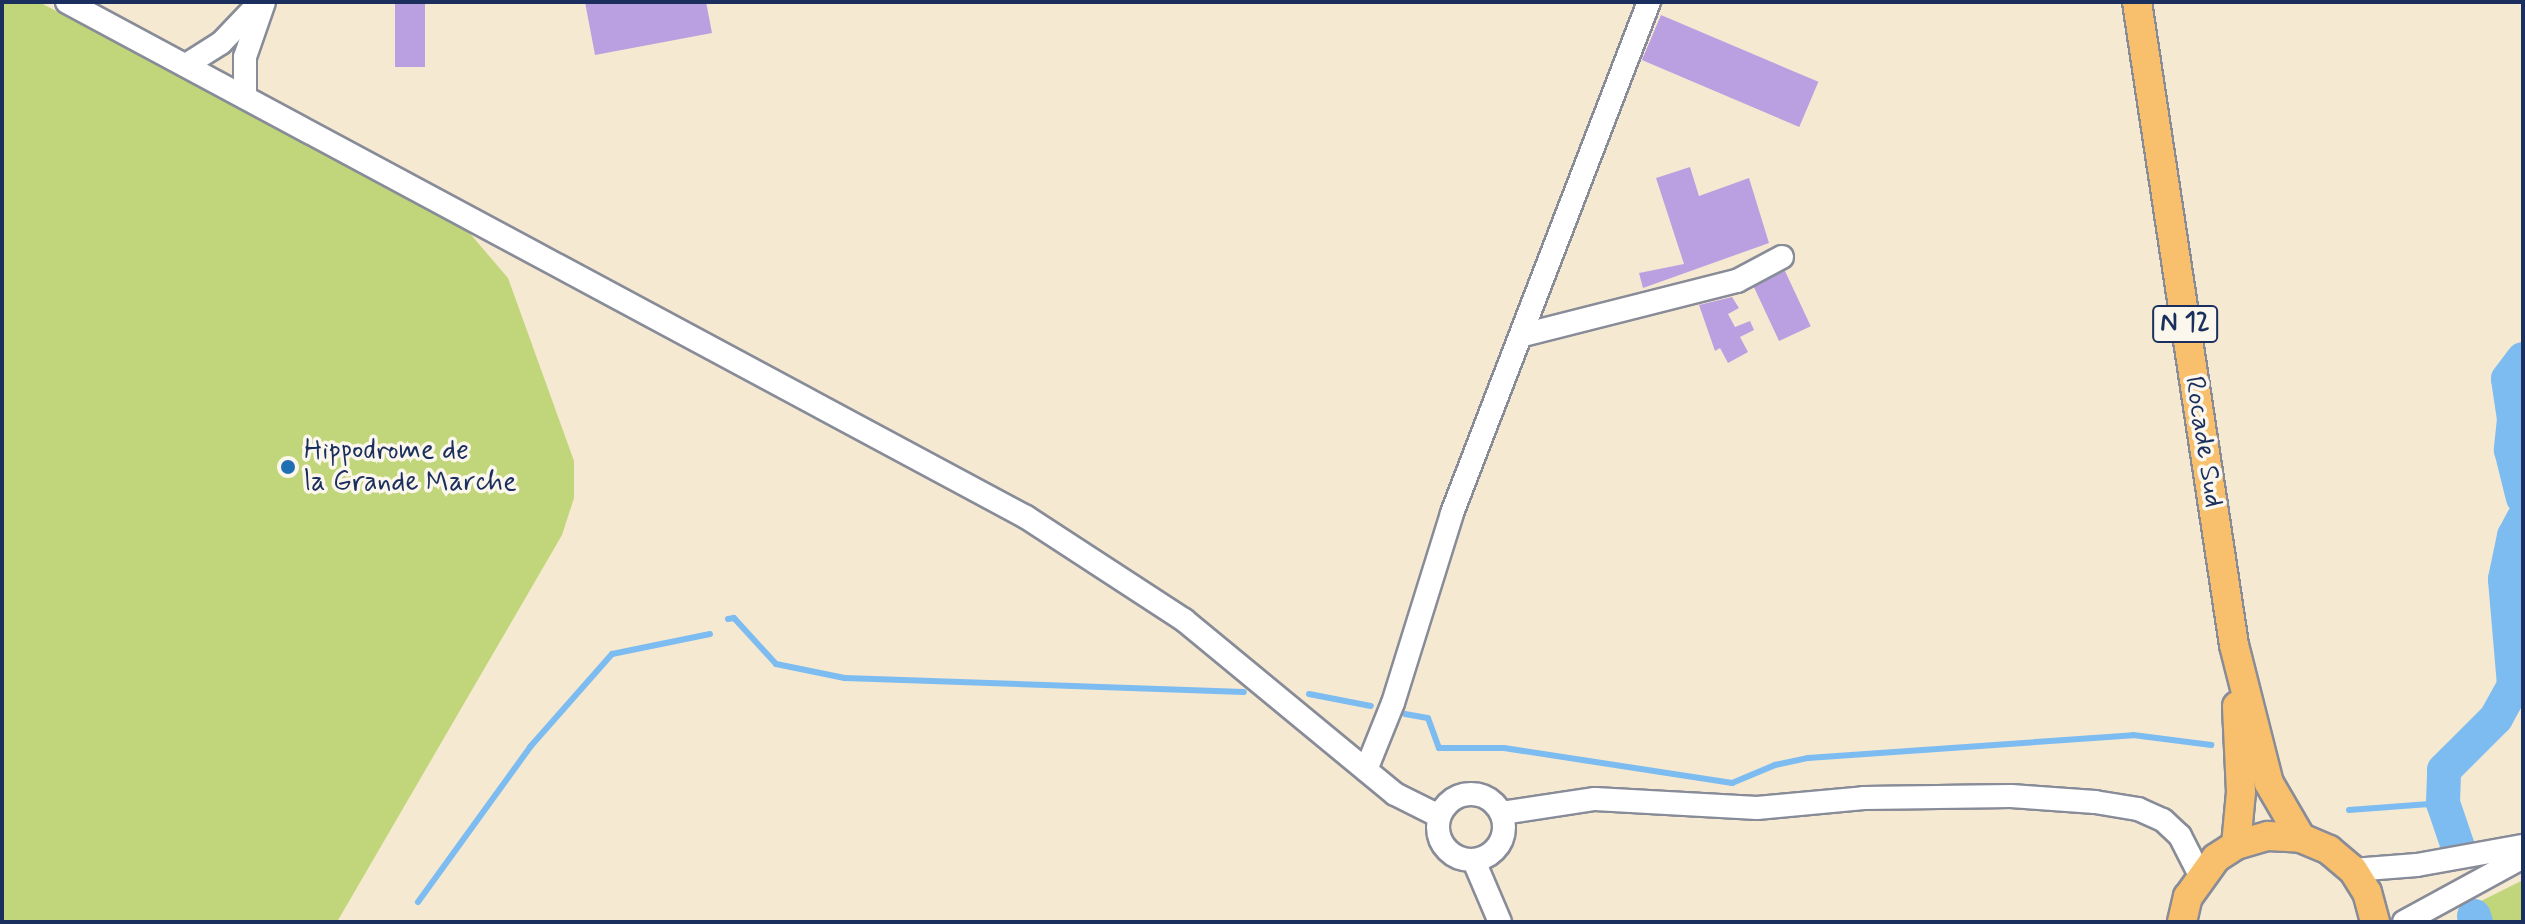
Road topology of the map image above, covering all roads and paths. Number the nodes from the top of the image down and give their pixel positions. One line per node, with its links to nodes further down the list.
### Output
1 (67, 2): 5 (street)
2 (262, 2): 5 (street); 6 (street)
3 (1649, 2): 8 (street)
4 (2137, 2): 9 (main road, Rocade Sud / N 12)
5 (186, 65): 6 (street)
6 (245, 97): 10 (street)
7 (1782, 257): 8 (street)
8 (1523, 335): 10 (street)
9 (2234, 645): 13 (main road, Rocade Sud / N 12); 14 (main road, Rocade Sud / N 12)
10 (1366, 770): 12 (street)
11 (1502, 813): 12 (street); 17 (street); 19 (street)
12 (1439, 816): 17 (street)
13 (2301, 838): 14 (main road); 18 (main road)
14 (2236, 845): 19 (main road)
15 (2523, 846): 18 (street)
16 (2523, 857): 23 (street)
17 (1474, 861): 20 (street)
18 (2353, 870): 22 (main road)
19 (2200, 875): 21 (main road)
20 (1500, 922)
21 (2182, 922)
22 (2375, 922)
23 (2404, 922)

